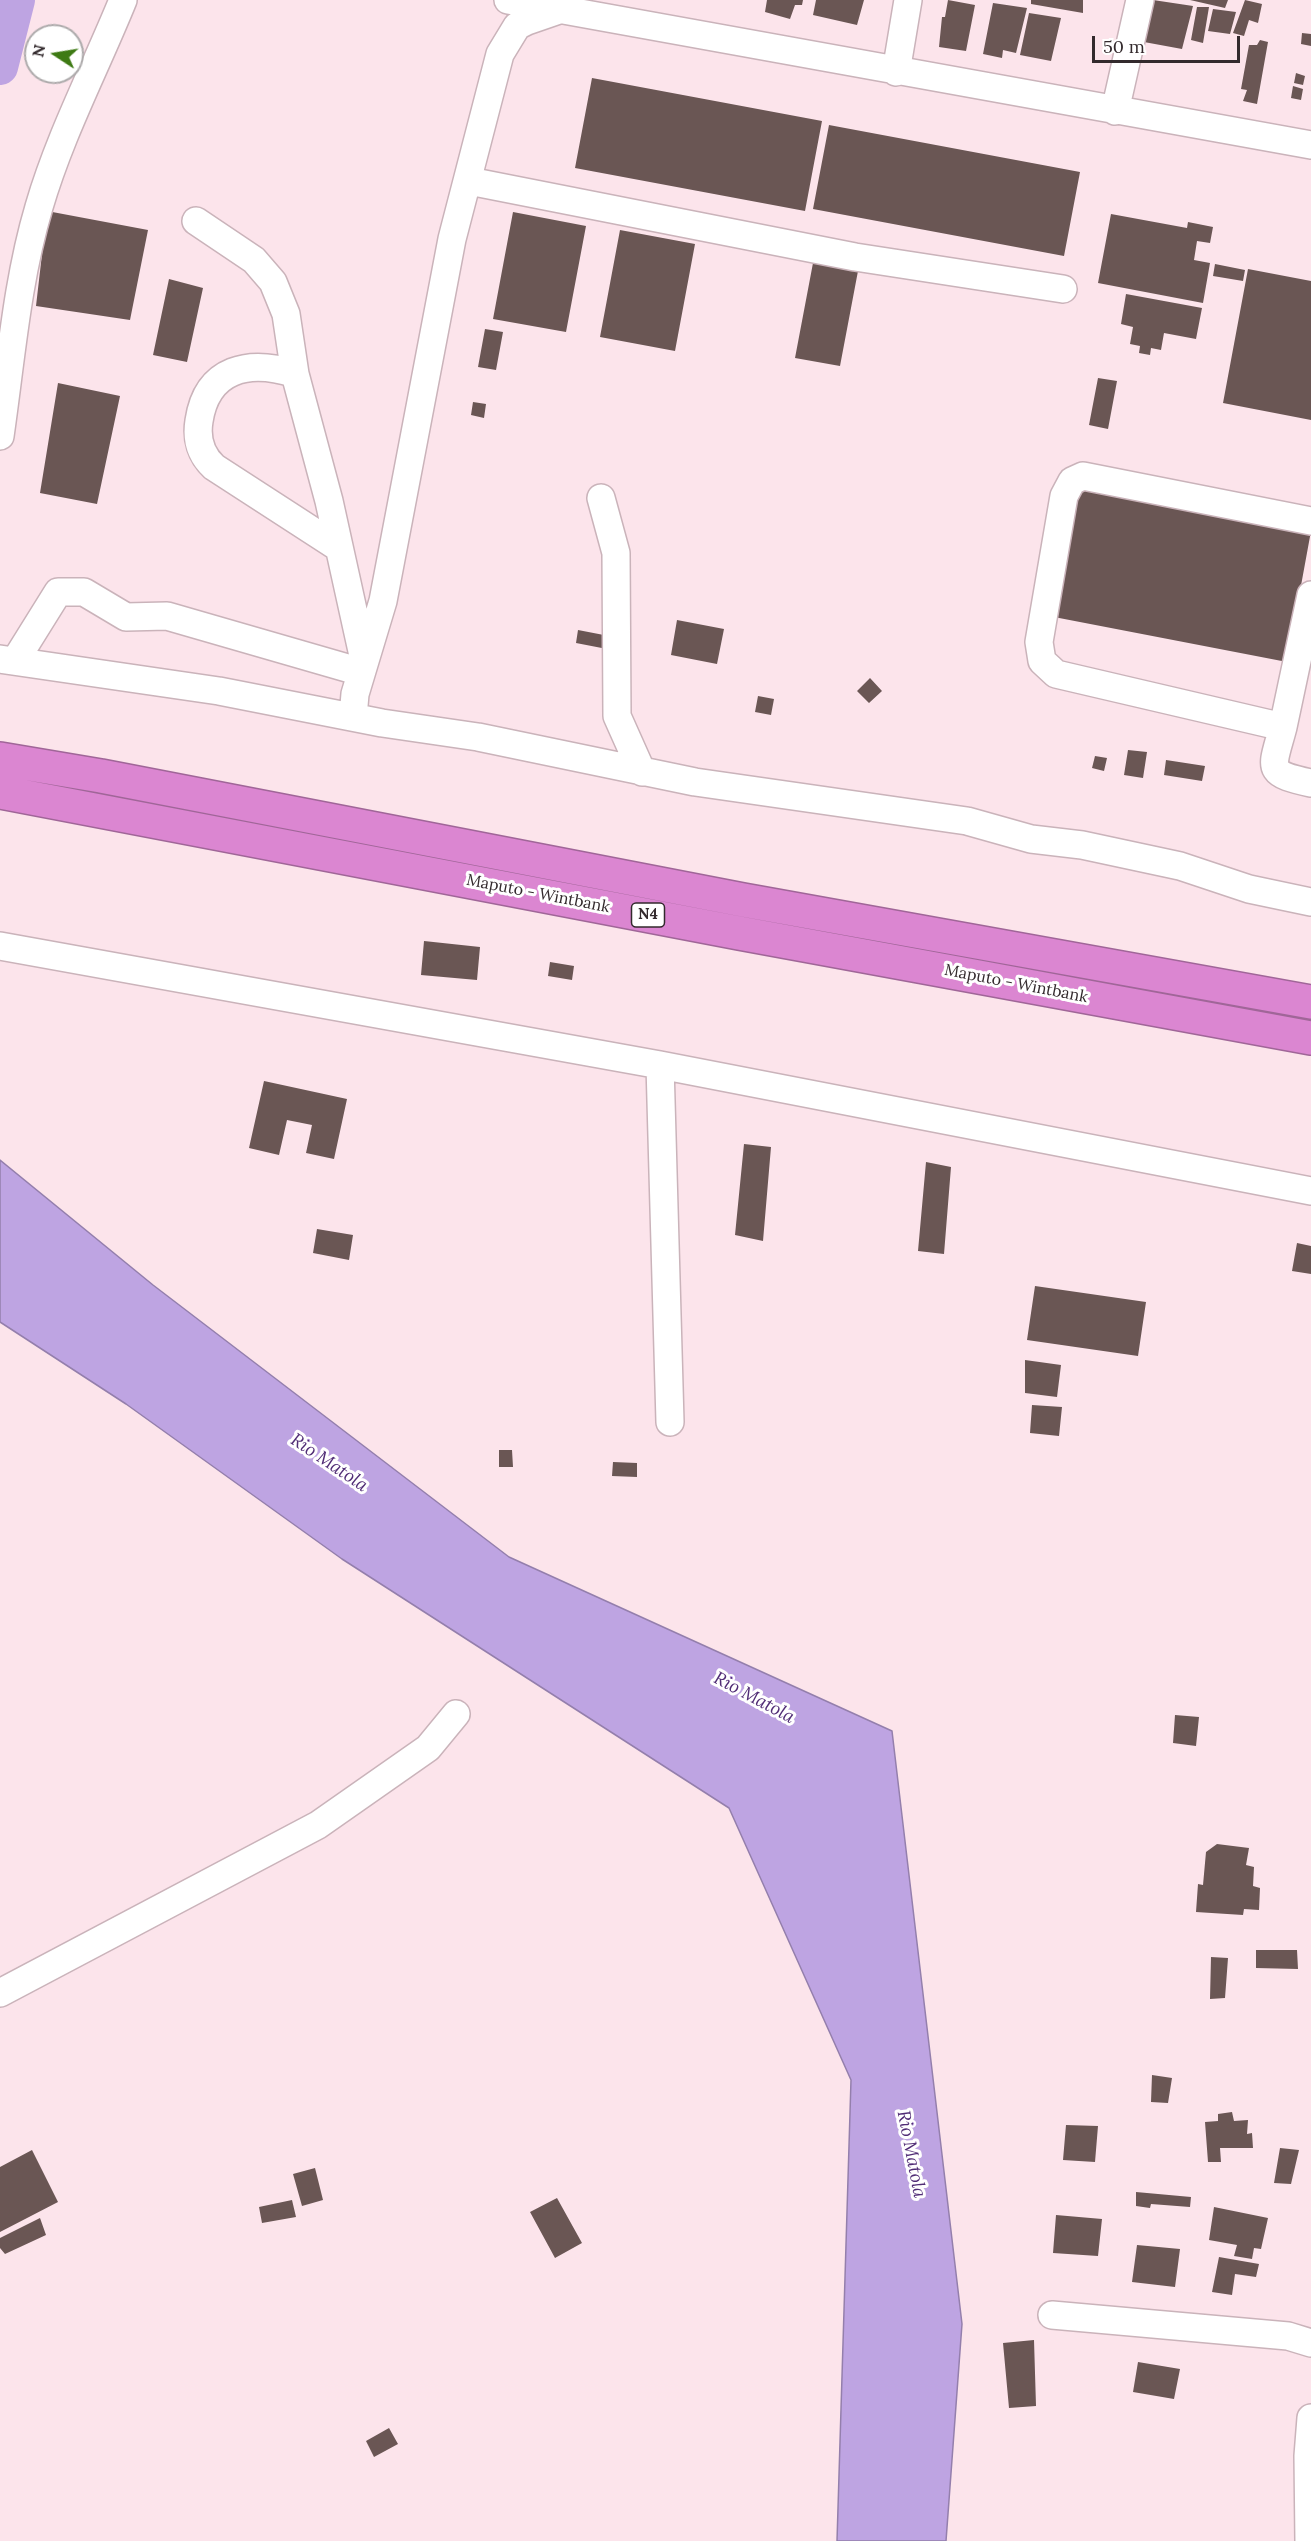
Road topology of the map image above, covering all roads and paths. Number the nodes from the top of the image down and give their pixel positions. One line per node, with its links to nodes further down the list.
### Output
1 (123, 0): 13 (street)
2 (508, 0): 5 (street)
3 (908, 0): 6 (street)
4 (1140, 0): 7 (street)
5 (559, 11): 6 (street); 9 (street)
6 (896, 72): 7 (street)
7 (1115, 111): 8 (street)
8 (1311, 145)
9 (469, 181): 11 (street); 19 (street)
10 (196, 221): 12 (street)
11 (1063, 289)
12 (295, 374): 16 (street); 16 (street)
13 (0, 436)
14 (601, 498): 23 (street)
15 (1311, 521): 21 (street)
16 (339, 548): 19 (street)
17 (1311, 595): 21 (street)
18 (8, 660): 19 (street); 20 (street)
19 (362, 666): 20 (street)
20 (353, 717): 23 (street)
21 (1283, 727): 24 (street)
22 (0, 759): 28 (highway, Maputo - Wintbank / N4)
23 (642, 772): 26 (street)
24 (1311, 783)
25 (0, 792): 29 (highway, Maputo - Wintbank / N4)
26 (1311, 902)
27 (0, 946): 30 (street)
28 (1311, 1002)
29 (1311, 1038)
30 (660, 1065): 31 (street); 32 (street)
31 (1311, 1191)
32 (670, 1422)
33 (456, 1714): 34 (street)
34 (0, 1993)
35 (1052, 2315): 36 (street)
36 (1311, 2343)
37 (1311, 2418): 38 (street)
38 (1309, 2541)

